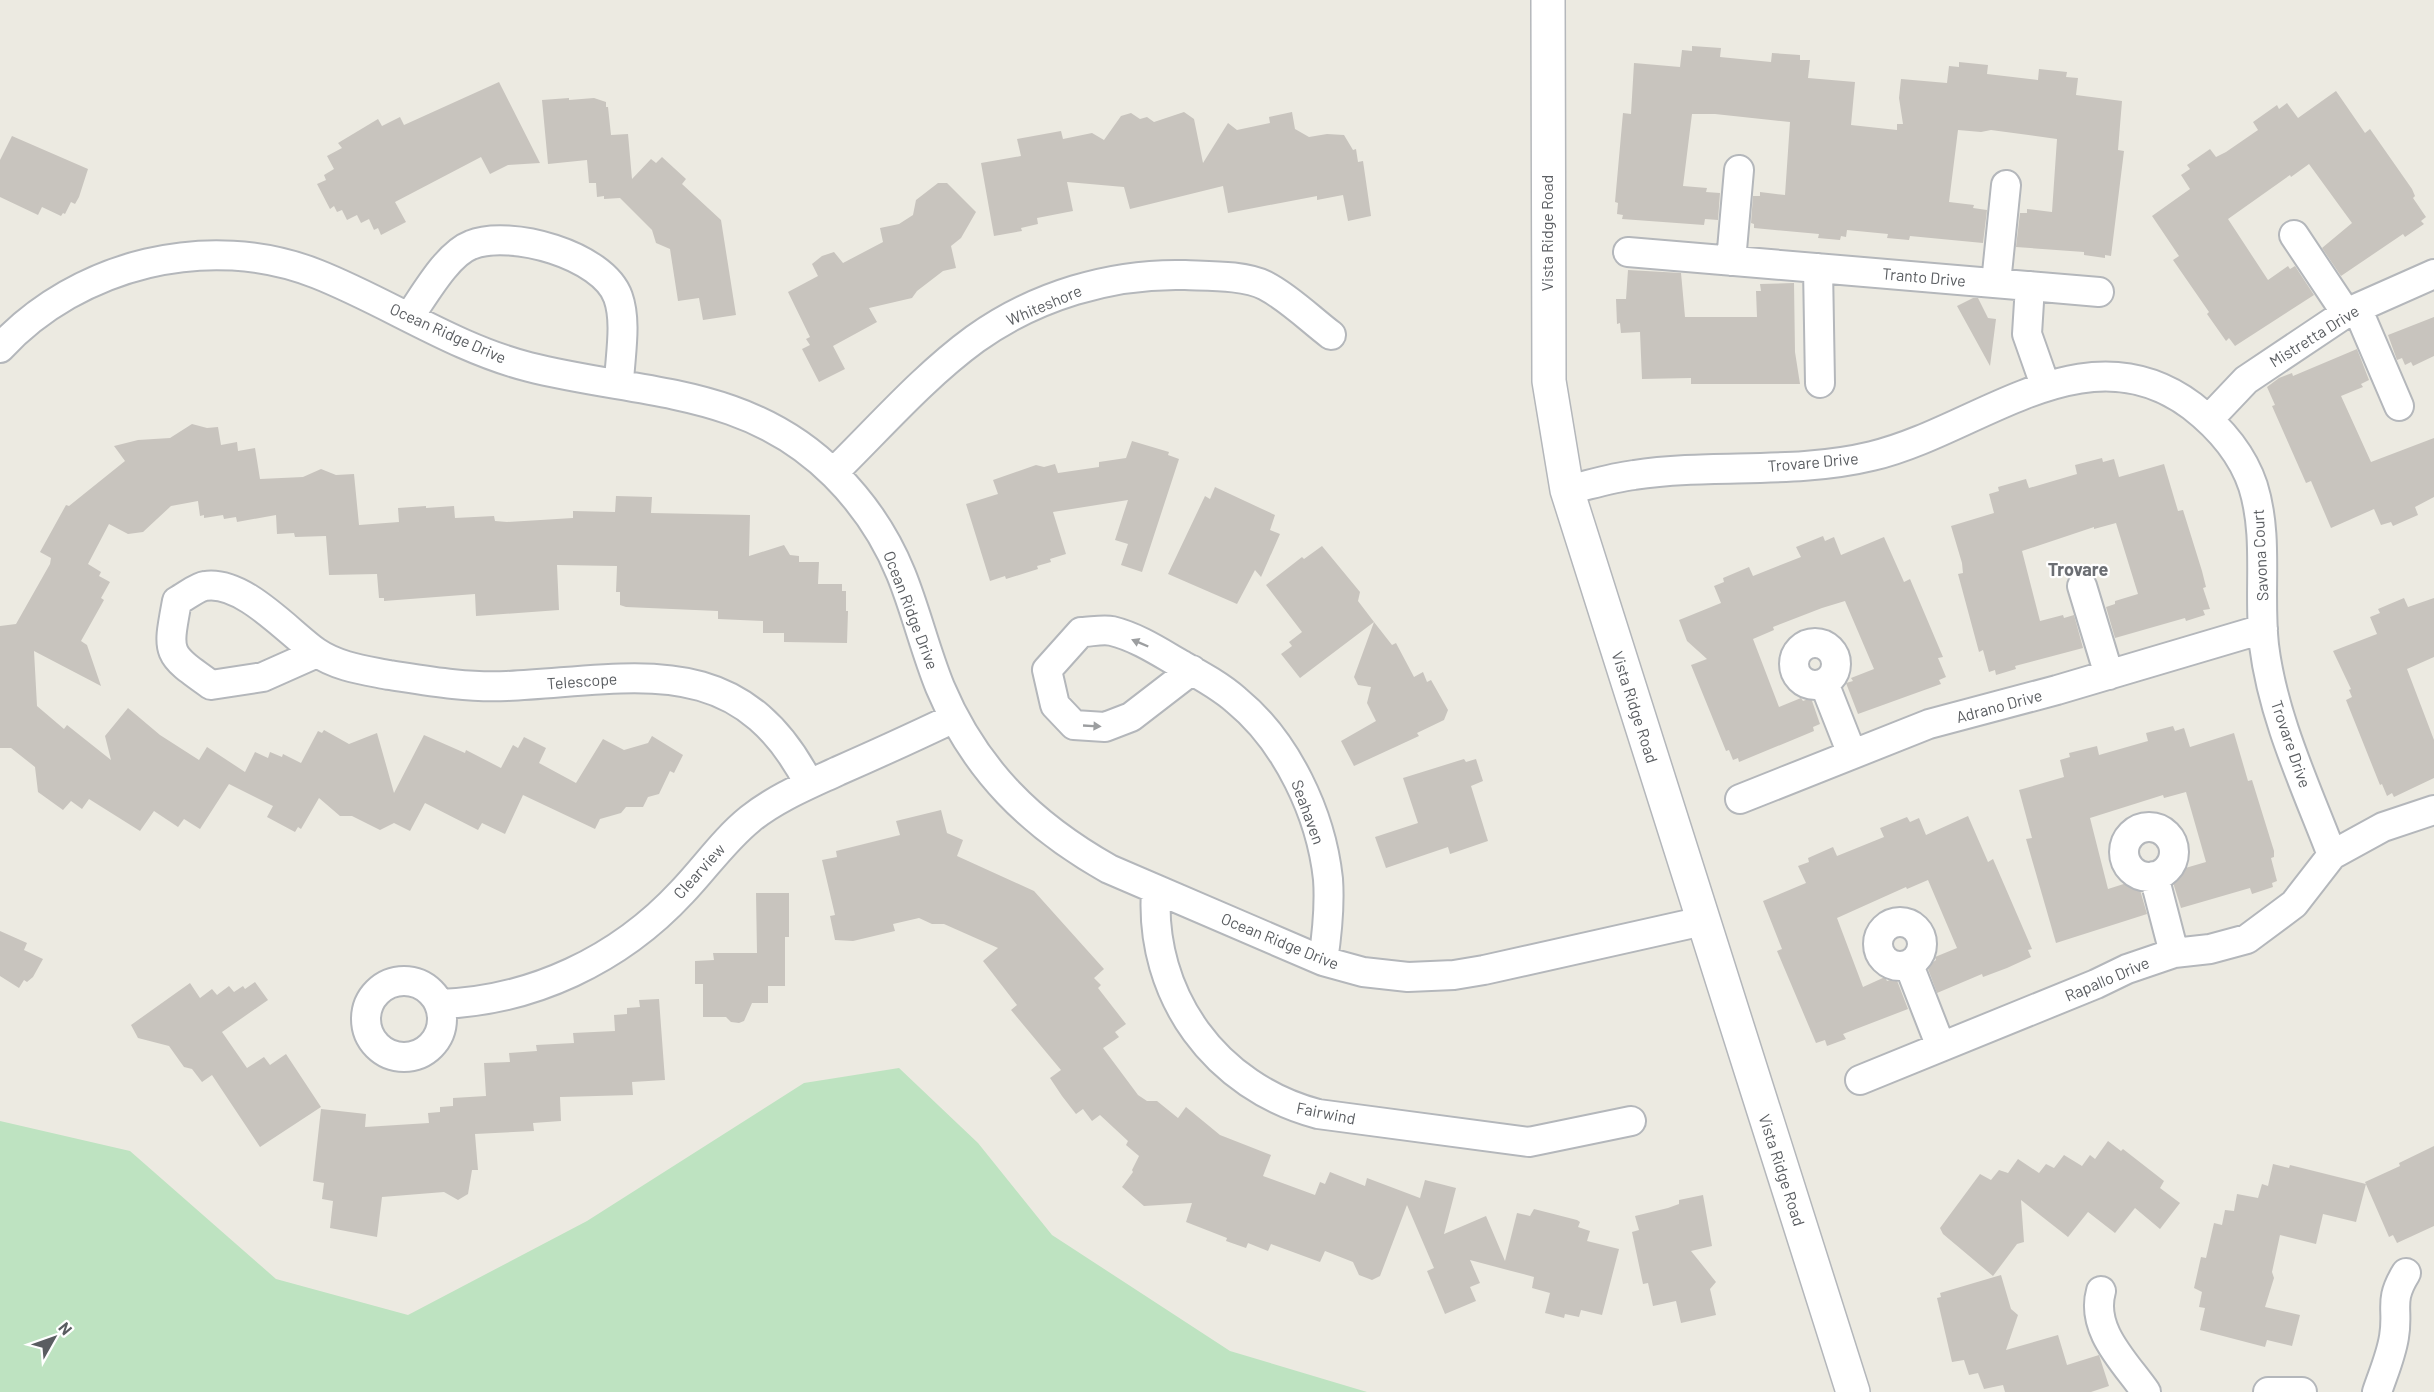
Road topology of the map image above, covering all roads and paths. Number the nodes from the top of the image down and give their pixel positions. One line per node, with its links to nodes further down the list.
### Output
1 (1548, 0): 22 (street, Vista Ridge Road)
2 (1739, 170): 6 (street)
3 (2006, 185): 9 (street)
4 (2294, 235): 12 (street)
5 (1628, 252): 6 (street, Tranto Drive)
6 (1731, 261): 7 (street, Tranto Drive)
7 (1818, 268): 9 (street, Tranto Drive); 16 (street)
8 (2434, 274): 12 (street, Mistretta Drive)
9 (1996, 283): 10 (street, Tranto Drive)
10 (2030, 286): 11 (street, Tranto Drive); 18 (street)
11 (2099, 292)
12 (2352, 310): 19 (street); 20 (street, Mistretta Drive)
13 (409, 317): 15 (street, Ocean Ridge Drive); 17 (street, Ocean Ridge Drive); 17 (street)
14 (1331, 335): 21 (street, Whiteshore)
15 (1, 344)
16 (1820, 383)
17 (619, 384): 21 (street, Ocean Ridge Drive)
18 (2045, 385): 20 (street, Savona Court); 22 (street, Trovare Drive)
19 (2399, 406)
20 (2209, 419): 24 (street, Savona Court)
21 (833, 473): 29 (street, Ocean Ridge Drive)
22 (1567, 490): 37 (street, Vista Ridge Road)
23 (2082, 586): 27 (street)
24 (2263, 629): 27 (street, Adrano Drive); 34 (street, Trovare Drive)
25 (317, 653): 25 (street, Telescope); 31 (street, Telescope)
26 (1192, 670): 26 (street, Seahaven, one-way to 26); 39 (street, Seahaven)
27 (2109, 675): 30 (street, Adrano Drive)
28 (1824, 683): 30 (street)
29 (954, 718): 31 (street, Clearview); 36 (street, Ocean Ridge Drive)
30 (1852, 754): 32 (street, Adrano Drive)
31 (809, 784): 41 (street, Clearview)
32 (1740, 799)
33 (2434, 810): 34 (street)
34 (2332, 855): 38 (street, Rapallo Drive)
35 (2154, 876): 38 (street)
36 (1156, 890): 39 (street, Ocean Ridge Drive); 44 (street, Fairwind)
37 (1703, 921): 39 (street, Ocean Ridge Drive); 47 (street, Vista Ridge Road)
38 (2174, 953): 42 (street, Rapallo Drive)
39 (1323, 962)
40 (1909, 965): 42 (street)
41 (440, 1004)
42 (1941, 1047): 43 (street, Rapallo Drive)
43 (1860, 1080)
44 (1631, 1121)
45 (2406, 1273): 51 (street)
46 (2101, 1291): 48 (street)
47 (1853, 1392)
48 (2146, 1392)
49 (2268, 1392): 50 (street)
50 (2302, 1392)
51 (2377, 1392)

